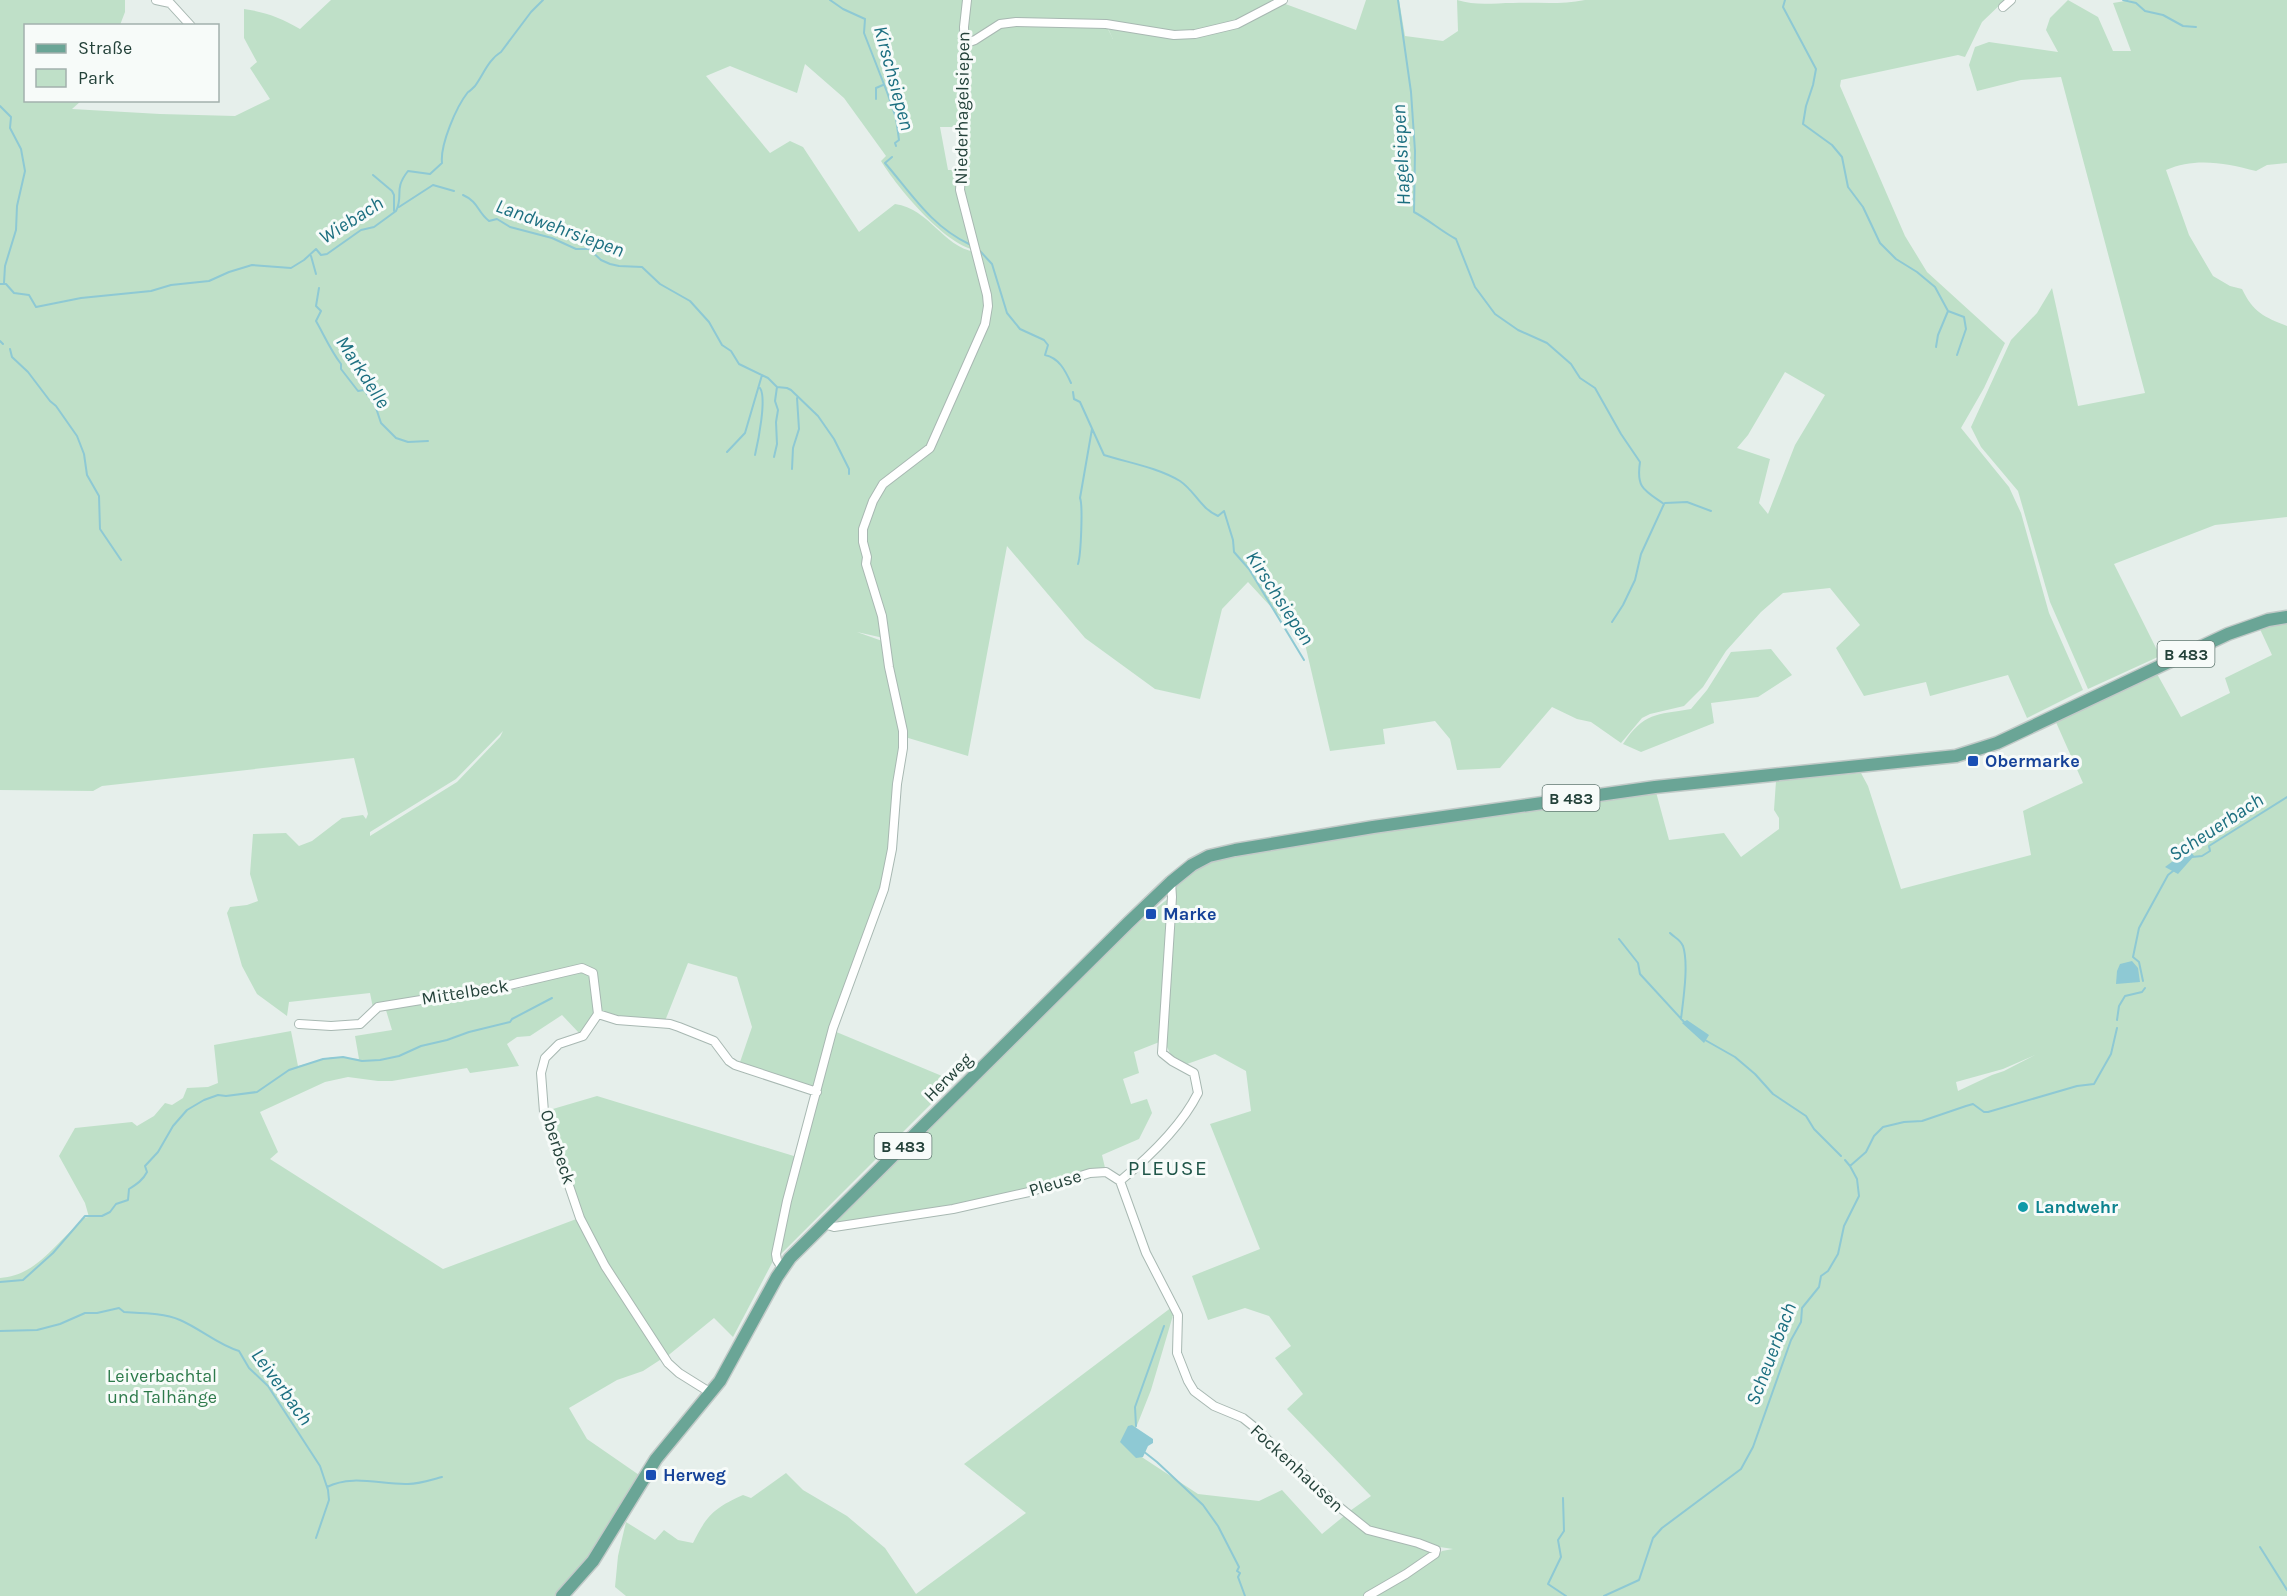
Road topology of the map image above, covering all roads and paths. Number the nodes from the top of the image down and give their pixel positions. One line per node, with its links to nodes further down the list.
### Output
1 (156, 0): 5 (street)
2 (967, 0): 8 (street, Niederhagelsiepen)
3 (1283, 0): 8 (street)
4 (2012, 0): 6 (street)
5 (170, 1): 7 (street)
6 (2003, 7)
7 (189, 24)
8 (964, 44): 13 (street, Niederhagelsiepen)
9 (2287, 617): 10 (main road, B 483)
10 (1171, 882): 14 (street); 15 (main road, Herweg / B 483)
11 (598, 1014): 12 (street, Mittelbeck); 13 (street); 17 (street, Oberbeck)
12 (299, 1024)
13 (817, 1092): 16 (street, Niederhagelsiepen)
14 (1120, 1180): 15 (street, Pleuse); 19 (street, Fockenhausen)
15 (824, 1224): 16 (main road, Herweg / B 483)
16 (782, 1268): 17 (main road, Herweg / B 483)
17 (711, 1393): 18 (main road, Herweg / B 483)
18 (562, 1596)
19 (1368, 1596)

